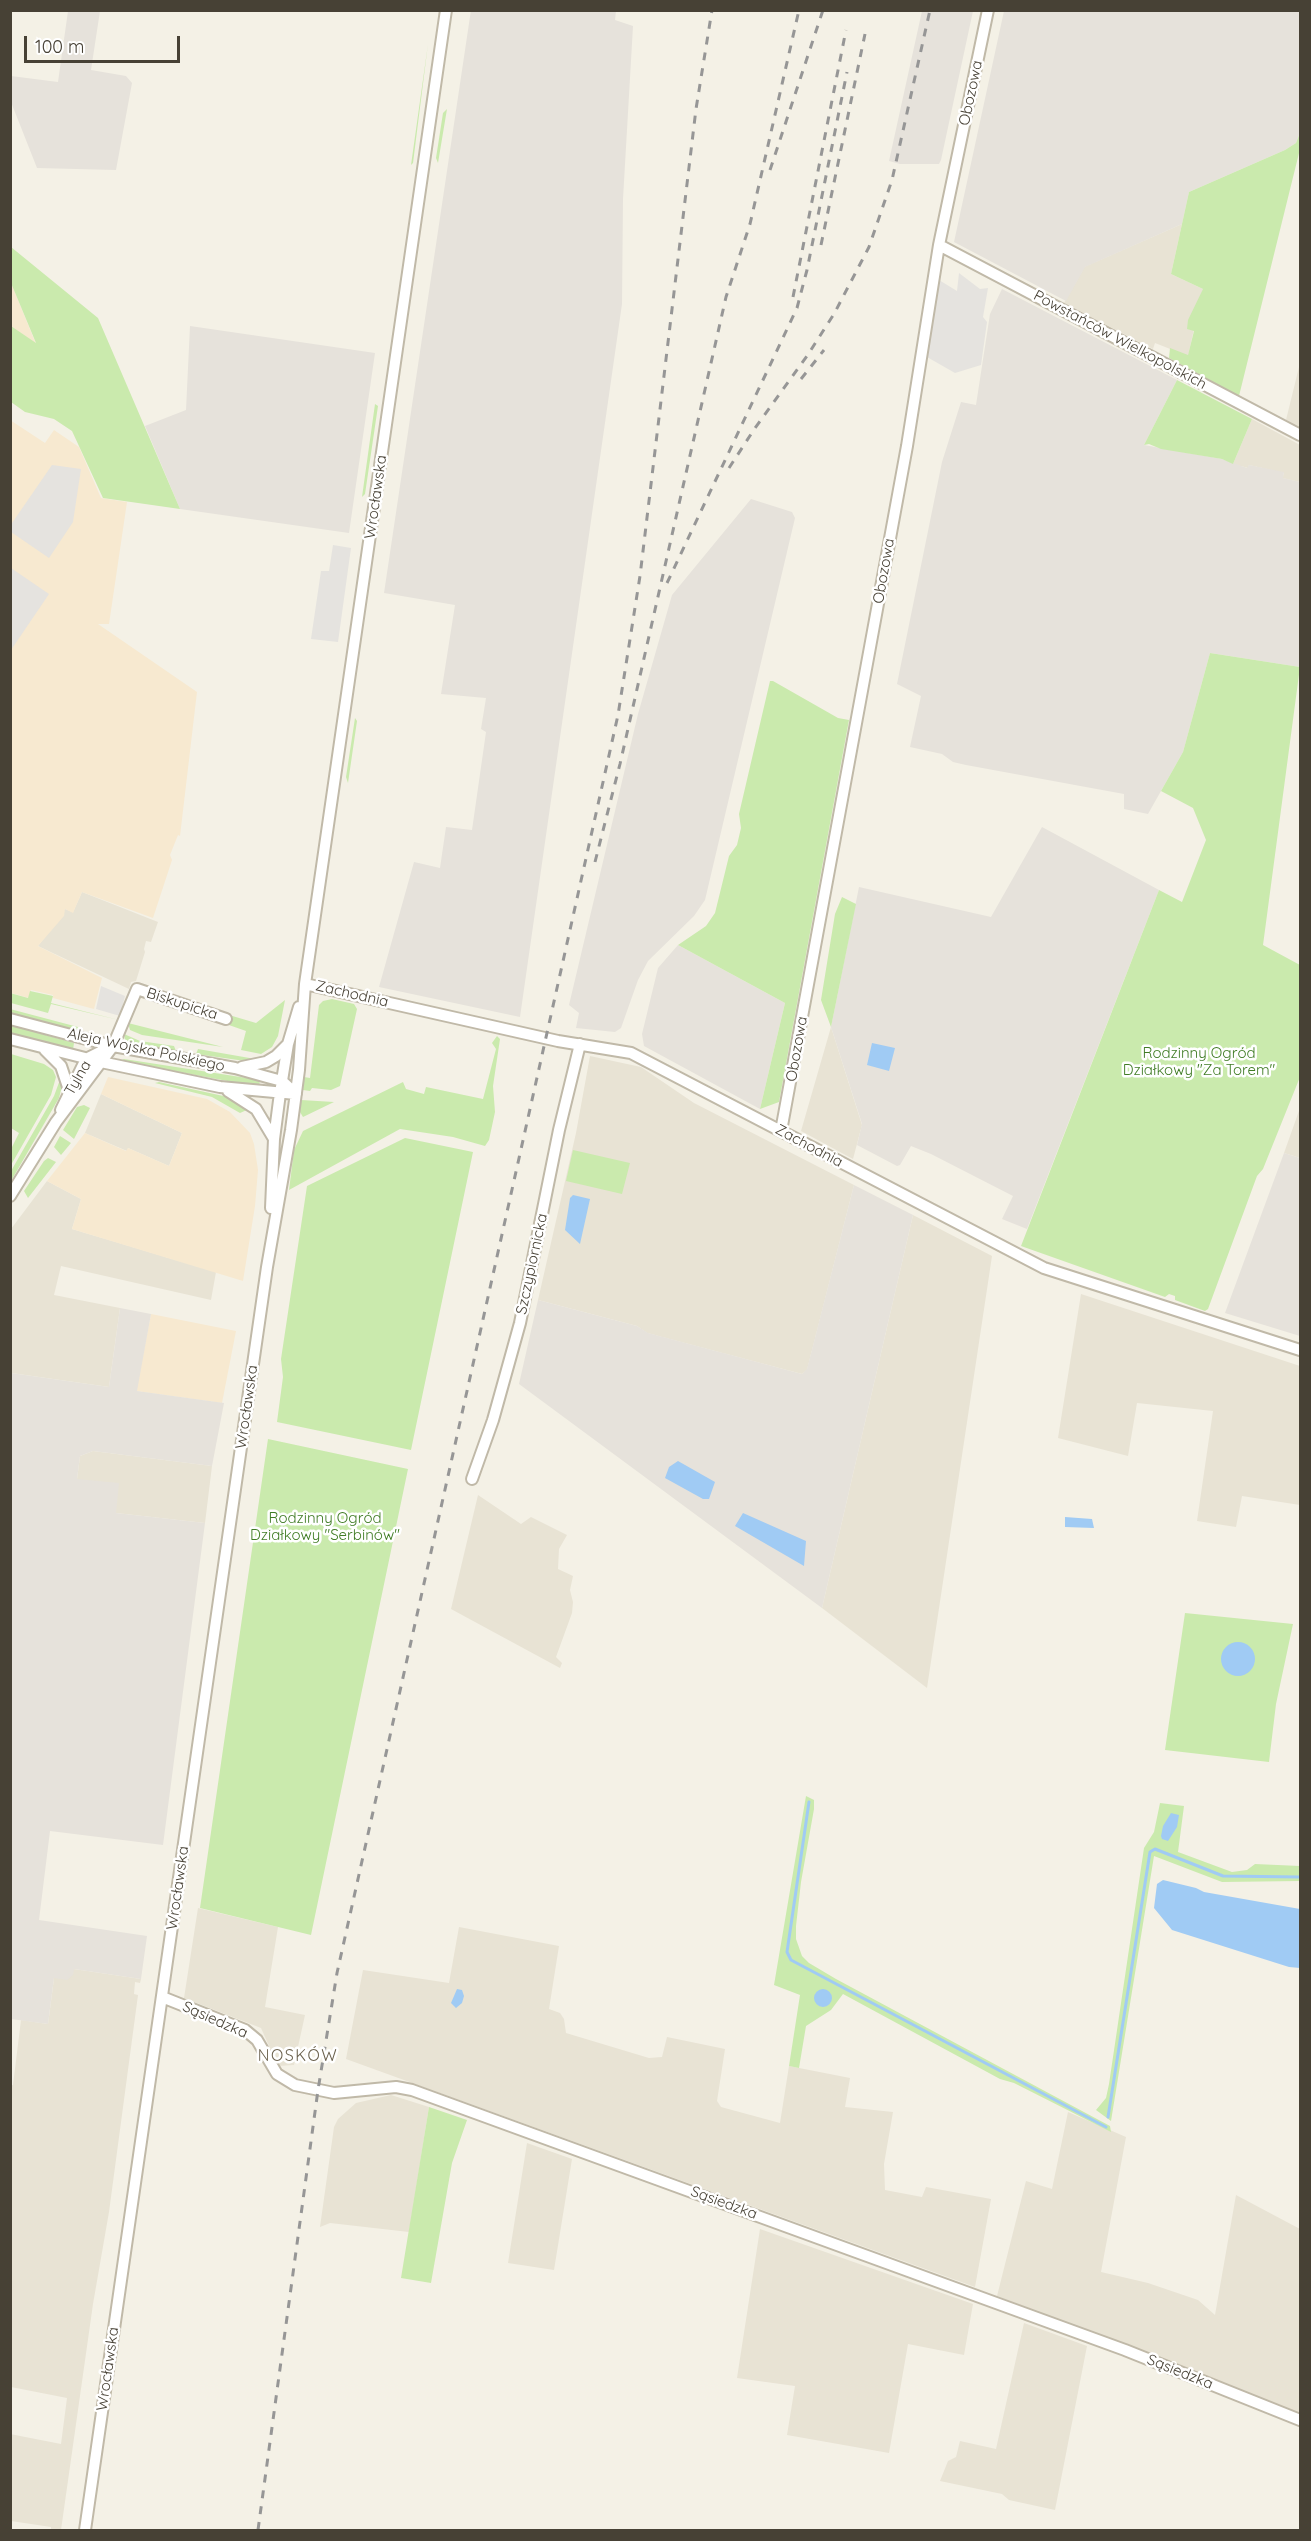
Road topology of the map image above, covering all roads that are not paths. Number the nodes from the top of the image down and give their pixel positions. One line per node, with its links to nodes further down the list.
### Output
1 (446, 10): 5 (street, Wrocławska)
2 (988, 10): 3 (street, Obozowa)
3 (939, 245): 4 (street, Powstańców Wielkopolskich); 23 (street, Obozowa)
4 (1300, 435)
5 (305, 984): 10 (street, Wrocławska); 11 (street, Zachodnia); 21 (street, Wrocławska)
6 (137, 990): 8 (street, Biskupicka); 12 (street, Tylna)
7 (10, 1019): 12 (street, Aleja Wojska Polskiego)
8 (226, 1019)
9 (10, 1039): 13 (street, Aleja Wojska Polskiego)
10 (288, 1044): 16 (street); 17 (street, Wrocławska)
11 (580, 1044): 23 (street, Zachodnia); 28 (street, Szczypiornicka)
12 (113, 1046): 14 (street, Tylna); 15 (street, Tylna); 16 (street, Aleja Wojska Polskiego)
13 (42, 1047): 14 (street, Aleja Wojska Polskiego); 19 (street)
14 (86, 1059): 15 (street, Aleja Wojska Polskiego); 19 (street, Tylna)
15 (101, 1062): 18 (street, Aleja Wojska Polskiego); 22 (street, Tylna)
16 (235, 1068): 17 (street, Aleja Wojska Polskiego)
17 (282, 1081): 20 (street, Wrocławska); 21 (street)
18 (220, 1087): 20 (street, Aleja Wojska Polskiego); 24 (street)
19 (69, 1090): 22 (street, Tylna)
20 (280, 1093): 21 (street, Aleja Wojska Polskiego); 24 (street, Wrocławska)
21 (296, 1094): 26 (street, Wrocławska)
22 (56, 1122): 25 (street, Tylna)
23 (781, 1131): 27 (street, Zachodnia)
24 (274, 1139): 26 (street, Wrocławska)
25 (10, 1196)
26 (270, 1246): 29 (street, Wrocławska)
27 (1300, 1350)
28 (472, 1479)
29 (162, 1997): 30 (street, Sąsiedzka); 31 (street, Wrocławska)
30 (1300, 2420)
31 (85, 2530)

